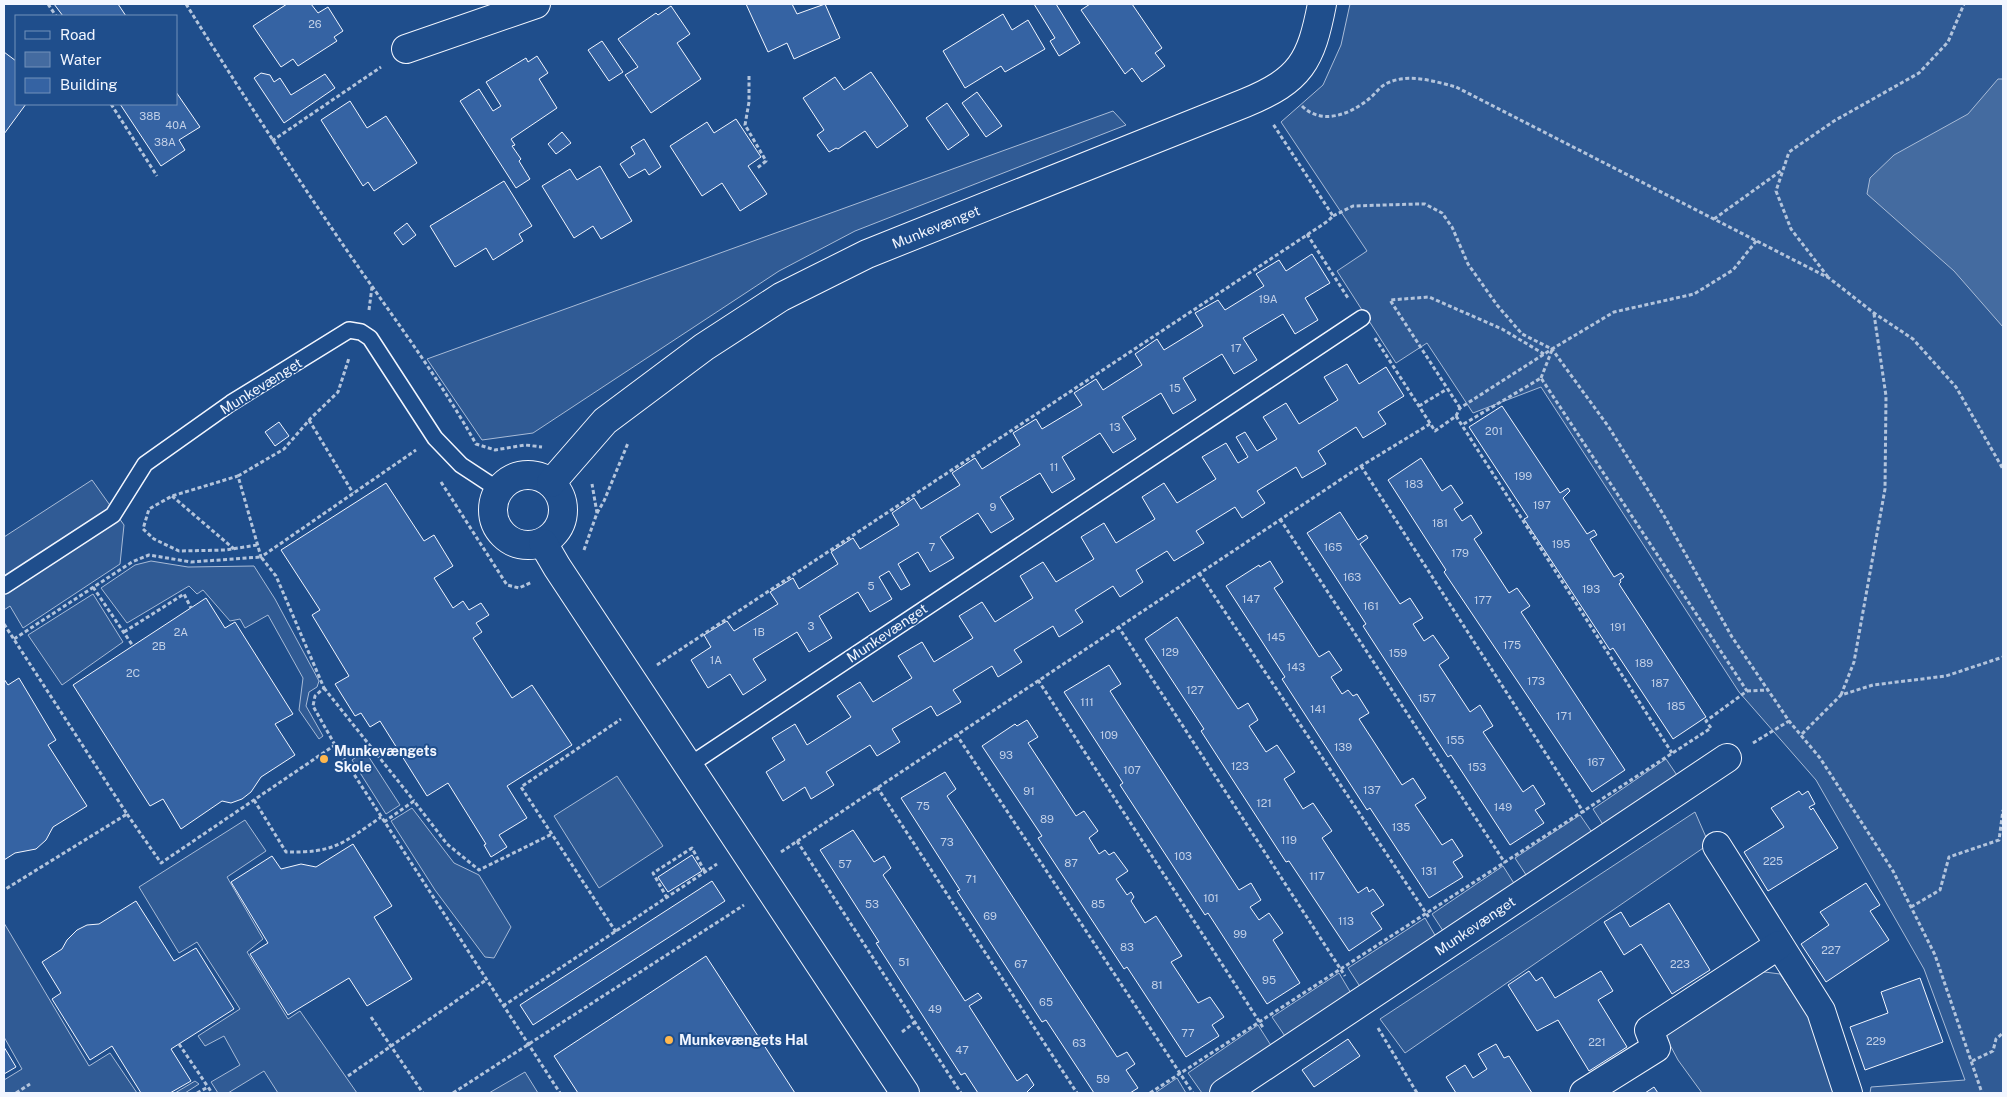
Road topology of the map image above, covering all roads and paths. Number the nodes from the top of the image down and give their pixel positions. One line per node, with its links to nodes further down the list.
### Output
1 (48, 4): 6 (path)
2 (186, 4): 12 (path)
3 (536, 4): 7 (street)
4 (1322, 4): 9 (street, Munkevænget)
5 (1964, 4): 14 (path)
6 (55, 15)
7 (406, 49): 12 (path)
8 (749, 76): 13 (path)
9 (1281, 86): 10 (street, Munkevænget); 17 (path)
10 (1255, 98): 16 (path); 40 (street, Munkevænget)
11 (112, 105): 15 (path)
12 (272, 141): 36 (path)
13 (756, 169)
14 (1783, 169): 17 (path); 20 (path)
15 (157, 176)
16 (1333, 216): 18 (path); 24 (path)
17 (1714, 219): 19 (path)
18 (1308, 234): 22 (path); 60 (path)
19 (1757, 240): 20 (path); 24 (path)
20 (1829, 278): 21 (path)
21 (1874, 313): 38 (path); 65 (path)
22 (1362, 318): 28 (path); 73 (lane, Munkevænget)
23 (356, 331): 31 (path); 35 (lane); 51 (lane, Munkevænget)
24 (1552, 349): 25 (path); 26 (path); 63 (path)
25 (1544, 354): 27 (path); 29 (path)
26 (1541, 378): 33 (path); 64 (path)
27 (1447, 389): 28 (path); 29 (path)
28 (1419, 406): 32 (path)
29 (1460, 408): 30 (path)
30 (1456, 416): 32 (path); 33 (path)
31 (308, 420): 39 (path); 42 (path)
32 (1430, 424): 37 (path)
33 (1462, 425): 71 (path)
34 (630, 437): 44 (path)
35 (435, 438): 41 (lane); 42 (path)
36 (525, 445)
37 (1361, 466): 45 (path); 79 (path)
38 (2003, 469)
39 (238, 476): 43 (path); 47 (path)
40 (551, 483): 41 (street); 46 (street)
41 (499, 490): 46 (street)
42 (354, 493): 49 (path)
43 (172, 496): 48 (path); 48 (path)
44 (597, 513)
45 (1280, 519): 50 (path); 87 (path)
46 (543, 542): 66 (street)
47 (257, 545): 48 (path); 49 (path)
48 (234, 549)
49 (261, 557): 52 (path); 62 (path)
50 (1199, 573): 55 (path); 94 (path)
51 (4, 586)
52 (94, 587): 56 (path); 57 (path)
53 (191, 608): 56 (path)
54 (4, 624): 57 (path)
55 (1118, 626): 61 (path); 98 (path)
56 (124, 632): 58 (path)
57 (14, 639): 80 (path)
58 (133, 646)
59 (2003, 657): 65 (path)
60 (656, 665)
61 (1038, 680): 68 (path); 103 (path)
62 (324, 688): 70 (path); 77 (path)
63 (1768, 690): 64 (path); 67 (path)
64 (1747, 691): 71 (path)
65 (1841, 695): 69 (path)
66 (647, 702): 73 (street); 83 (path)
67 (1789, 721): 69 (path); 72 (path)
68 (956, 734): 75 (path); 110 (path)
69 (1802, 734): 93 (path)
70 (334, 745): 76 (path); 81 (path)
71 (1672, 753): 74 (path); 79 (path)
72 (1726, 758): 74 (street, Munkevænget)
73 (688, 766): 88 (street)
74 (1690, 782): 85 (street, Munkevænget)
75 (878, 787): 84 (path); 122 (path)
76 (254, 800): 80 (path); 81 (path)
77 (414, 801): 82 (path); 83 (path)
78 (2003, 810): 93 (path)
79 (1583, 811): 85 (path); 87 (path)
80 (128, 814): 90 (path)
81 (381, 817): 82 (path)
82 (384, 822): 99 (path)
83 (552, 834): 95 (path)
84 (797, 840): 88 (path); 121 (path)
85 (1602, 841): 91 (street, Munkevænget)
86 (1717, 846): 97 (street)
87 (1504, 862): 91 (path); 94 (path)
88 (757, 868): 89 (path); 106 (path); 120 (street)
89 (705, 872): 92 (path); 92 (path)
90 (4, 890)
91 (1525, 892): 96 (street, Munkevænget)
92 (667, 898): 95 (path)
93 (1911, 907): 109 (path)
94 (1426, 913): 96 (path); 98 (path)
95 (616, 932): 101 (path)
96 (1447, 944): 100 (street, Munkevænget)
97 (1779, 945): 127 (street); 128 (street)
98 (1340, 969): 100 (path); 103 (path)
99 (486, 980): 101 (path); 107 (path)
100 (1362, 1001): 108 (street, Munkevænget); 126 (path)
101 (503, 1006): 106 (path)
102 (372, 1017): 107 (path)
103 (1260, 1022): 108 (path); 110 (path)
104 (2003, 1033): 109 (path)
105 (179, 1044): 113 (path)
106 (528, 1045): 118 (path); 119 (path)
107 (391, 1046): 111 (path); 117 (path)
108 (1281, 1055): 125 (street, Munkevænget)
109 (1972, 1061): 129 (path)
110 (1180, 1074): 123 (path); 124 (path)
111 (348, 1076)
112 (30, 1084): 114 (path)
113 (208, 1086): 115 (path); 116 (path)
114 (16, 1093)
115 (197, 1093)
116 (212, 1093)
117 (423, 1093)
118 (453, 1093)
119 (560, 1093)
120 (905, 1093)
121 (961, 1093)
122 (1077, 1093)
123 (1150, 1093)
124 (1193, 1093)
125 (1224, 1093)
126 (1417, 1093)
127 (1584, 1093)
128 (1848, 1093)
129 (1982, 1093)

